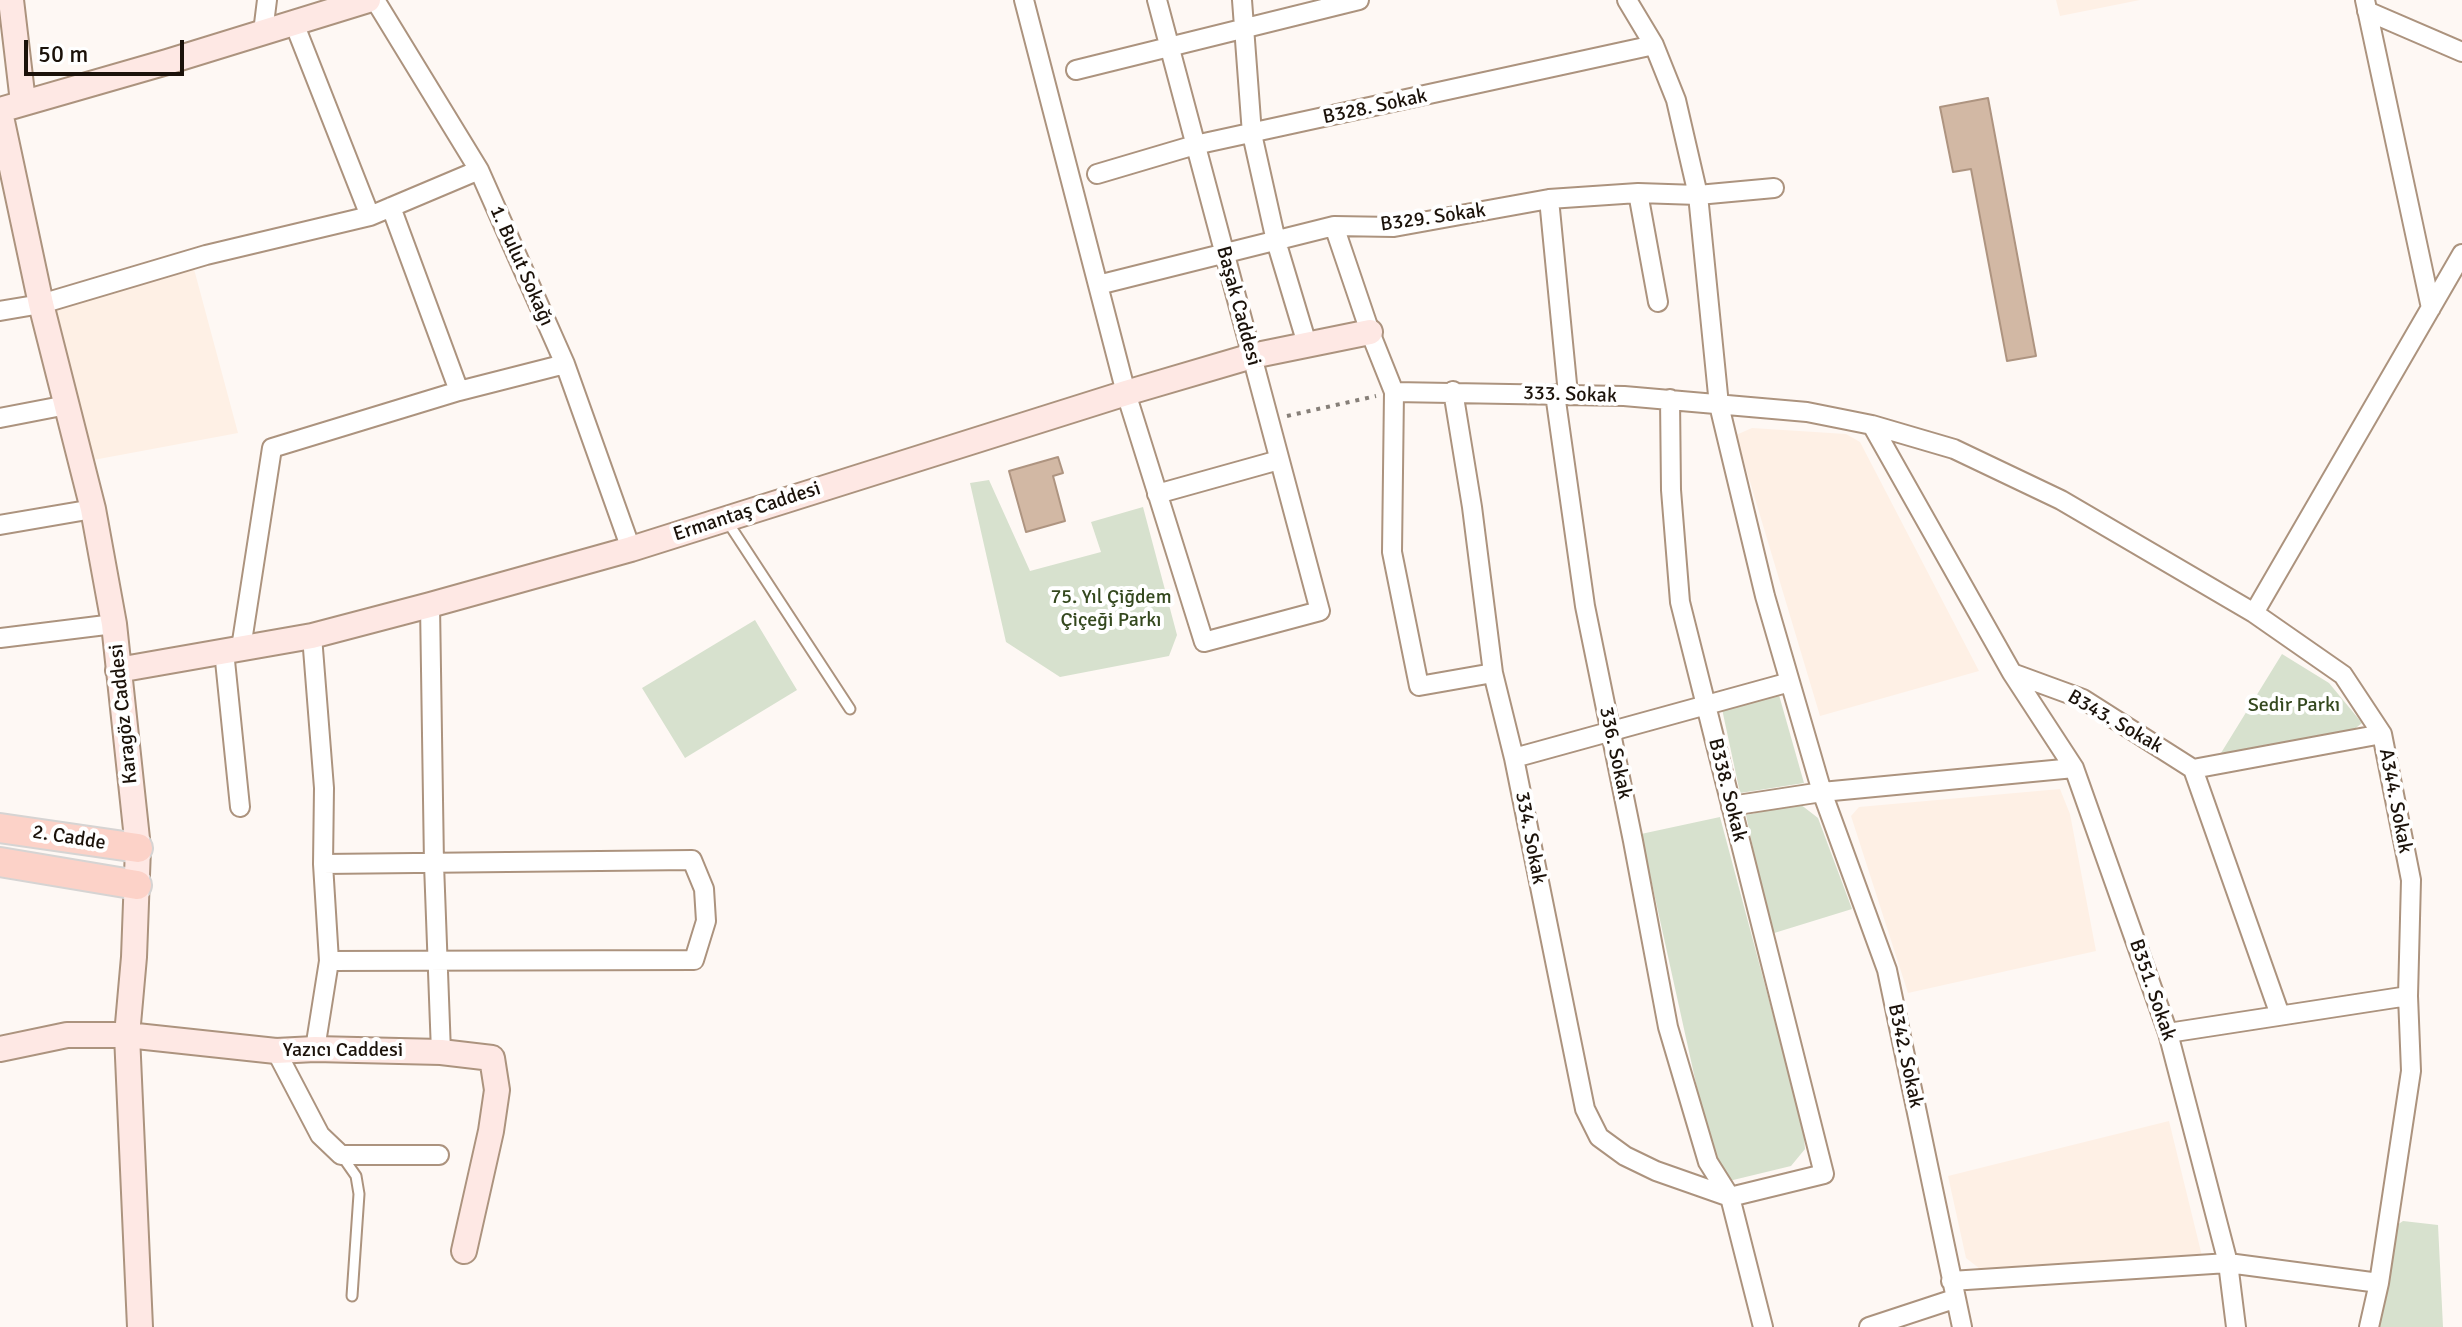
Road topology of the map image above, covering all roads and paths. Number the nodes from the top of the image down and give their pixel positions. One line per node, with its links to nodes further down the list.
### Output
1 (11, 0): 18 (main road, Karagöz Caddesi)
2 (267, 0): 13 (street)
3 (368, 0): 11 (main road)
4 (375, 0): 21 (street, 1. Bulut Sokağı)
5 (1024, 0): 33 (street)
6 (1157, 0): 15 (street, Başak Caddesi)
7 (1242, 0): 12 (street)
8 (1359, 0): 12 (street)
9 (1627, 0): 14 (street, B342. Sokak)
10 (2366, 5): 16 (street); 36 (street)
11 (294, 23): 13 (main road); 28 (street)
12 (1244, 29): 15 (street); 19 (street)
13 (263, 32): 18 (main road)
14 (1654, 45): 19 (street, B328. Sokak); 25 (street, B342. Sokak)
15 (1170, 46): 17 (street); 20 (street, Başak Caddesi)
16 (2462, 52)
17 (1076, 70)
18 (8, 108): 35 (main road, Karagöz Caddesi)
19 (1252, 134): 20 (street, B328. Sokak); 30 (street)
20 (1195, 145): 22 (street, B328. Sokak); 31 (street, Başak Caddesi)
21 (479, 170): 27 (street); 41 (street, 1. Bulut Sokağı)
22 (1097, 174)
23 (1774, 188): 25 (street, B329. Sokak)
24 (1638, 193): 25 (street, B329. Sokak); 26 (street, B329. Sokak); 34 (street)
25 (1698, 195): 49 (street, B342. Sokak)
26 (1549, 199): 29 (street, B329. Sokak); 46 (street, 336. Sokak)
27 (391, 207): 28 (street); 42 (street)
28 (370, 216): 35 (street)
29 (1334, 226): 30 (street, B329. Sokak); 38 (street)
30 (1276, 241): 31 (street, B329. Sokak); 39 (street)
31 (1224, 252): 33 (street, B329. Sokak); 40 (street, Başak Caddesi)
32 (2462, 254): 36 (street)
33 (1098, 285): 45 (street)
34 (1658, 302)
35 (41, 304): 37 (street); 48 (main road, Karagöz Caddesi)
36 (2431, 308): 60 (street)
37 (0, 311)
38 (1370, 332): 39 (main road, Ermantaş Caddesi); 44 (street)
39 (1307, 344): 40 (main road, Ermantaş Caddesi)
40 (1252, 356): 45 (main road, Ermantaş Caddesi); 51 (street, Başak Caddesi)
41 (565, 364): 42 (street); 58 (street, 1. Bulut Sokağı)
42 (459, 391): 64 (street)
43 (1453, 391): 44 (street, 333. Sokak); 46 (street, 333. Sokak); 66 (street, 334. Sokak)
44 (1394, 392): 51 (path); 66 (street)
45 (1126, 393): 54 (street); 56 (main road, Ermantaş Caddesi)
46 (1562, 394): 47 (street, 333. Sokak); 71 (street, 336. Sokak)
47 (1670, 399): 49 (street, 333. Sokak); 69 (street, B338. Sokak)
48 (67, 405): 50 (street); 55 (main road, Karagöz Caddesi)
49 (1719, 405): 52 (street, 333. Sokak); 68 (street, B342. Sokak)
50 (0, 418)
51 (1268, 420): 53 (street, Başak Caddesi)
52 (1872, 425): 60 (street, A344. Sokak); 67 (street)
53 (1279, 460): 54 (street); 54 (street, Başak Caddesi)
54 (1157, 494)
55 (93, 509): 57 (street); 61 (main road, Karagöz Caddesi)
56 (725, 518): 58 (main road, Ermantaş Caddesi); 70 (lane)
57 (0, 525)
58 (631, 549): 59 (main road, Ermantaş Caddesi)
59 (430, 605): 62 (main road, Ermantaş Caddesi); 83 (street)
60 (2254, 613): 72 (street, A344. Sokak)
61 (114, 624): 63 (street); 65 (main road, Karagöz Caddesi)
62 (312, 636): 64 (main road, Ermantaş Caddesi); 82 (street)
63 (0, 638)
64 (233, 650): 65 (main road, Ermantaş Caddesi); 78 (street)
65 (118, 670): 80 (main road, Karagöz Caddesi)
66 (1493, 673): 73 (street, 334. Sokak)
67 (2012, 673): 74 (street, B351. Sokak); 75 (street, B343. Sokak)
68 (1790, 682): 69 (street); 76 (street, B342. Sokak)
69 (1706, 705): 71 (street); 77 (street, B338. Sokak)
70 (850, 709)
71 (1611, 730): 73 (street); 97 (street, 336. Sokak)
72 (2382, 734): 75 (street); 87 (street, A344. Sokak)
73 (1514, 758): 97 (street, 334. Sokak)
74 (2074, 768): 76 (street); 89 (street, B351. Sokak)
75 (2193, 769): 88 (street)
76 (1822, 792): 77 (street); 101 (street, B342. Sokak)
77 (1731, 806): 97 (street, B338. Sokak)
78 (240, 807)
79 (0, 828): 80 (main road, 2. Cadde)
80 (138, 848): 84 (main road, Karagöz Caddesi)
81 (0, 862): 84 (main road, 2. Cadde)
82 (323, 864): 83 (street); 85 (street)
83 (434, 864): 86 (street); 86 (street)
84 (137, 885): 90 (main road, Karagöz Caddesi)
85 (329, 961): 86 (street); 92 (street)
86 (438, 962): 94 (street)
87 (2408, 996): 88 (street); 100 (street, A344. Sokak)
88 (2280, 1015): 89 (street)
89 (2168, 1033): 99 (street, B351. Sokak)
90 (127, 1035): 91 (main road, Yazıcı Caddesi); 93 (main road, Yazıcı Caddesi); 103 (main road, Karagöz Caddesi)
91 (0, 1049)
92 (315, 1049): 93 (main road, Yazıcı Caddesi); 94 (main road, Yazıcı Caddesi)
93 (276, 1051): 95 (street)
94 (441, 1052): 98 (main road, Yazıcı Caddesi)
95 (341, 1155): 96 (street); 102 (lane)
96 (439, 1155)
97 (1730, 1197): 104 (street, 336. Sokak)
98 (464, 1251)
99 (2228, 1263): 100 (street); 101 (street); 107 (street, B351. Sokak)
100 (2379, 1283): 108 (street, A344. Sokak)
101 (1952, 1290): 105 (street); 106 (street, B342. Sokak)
102 (352, 1296)
103 (140, 1327)
104 (1763, 1327)
105 (1869, 1327)
106 (1962, 1327)
107 (2236, 1327)
108 (2369, 1327)

